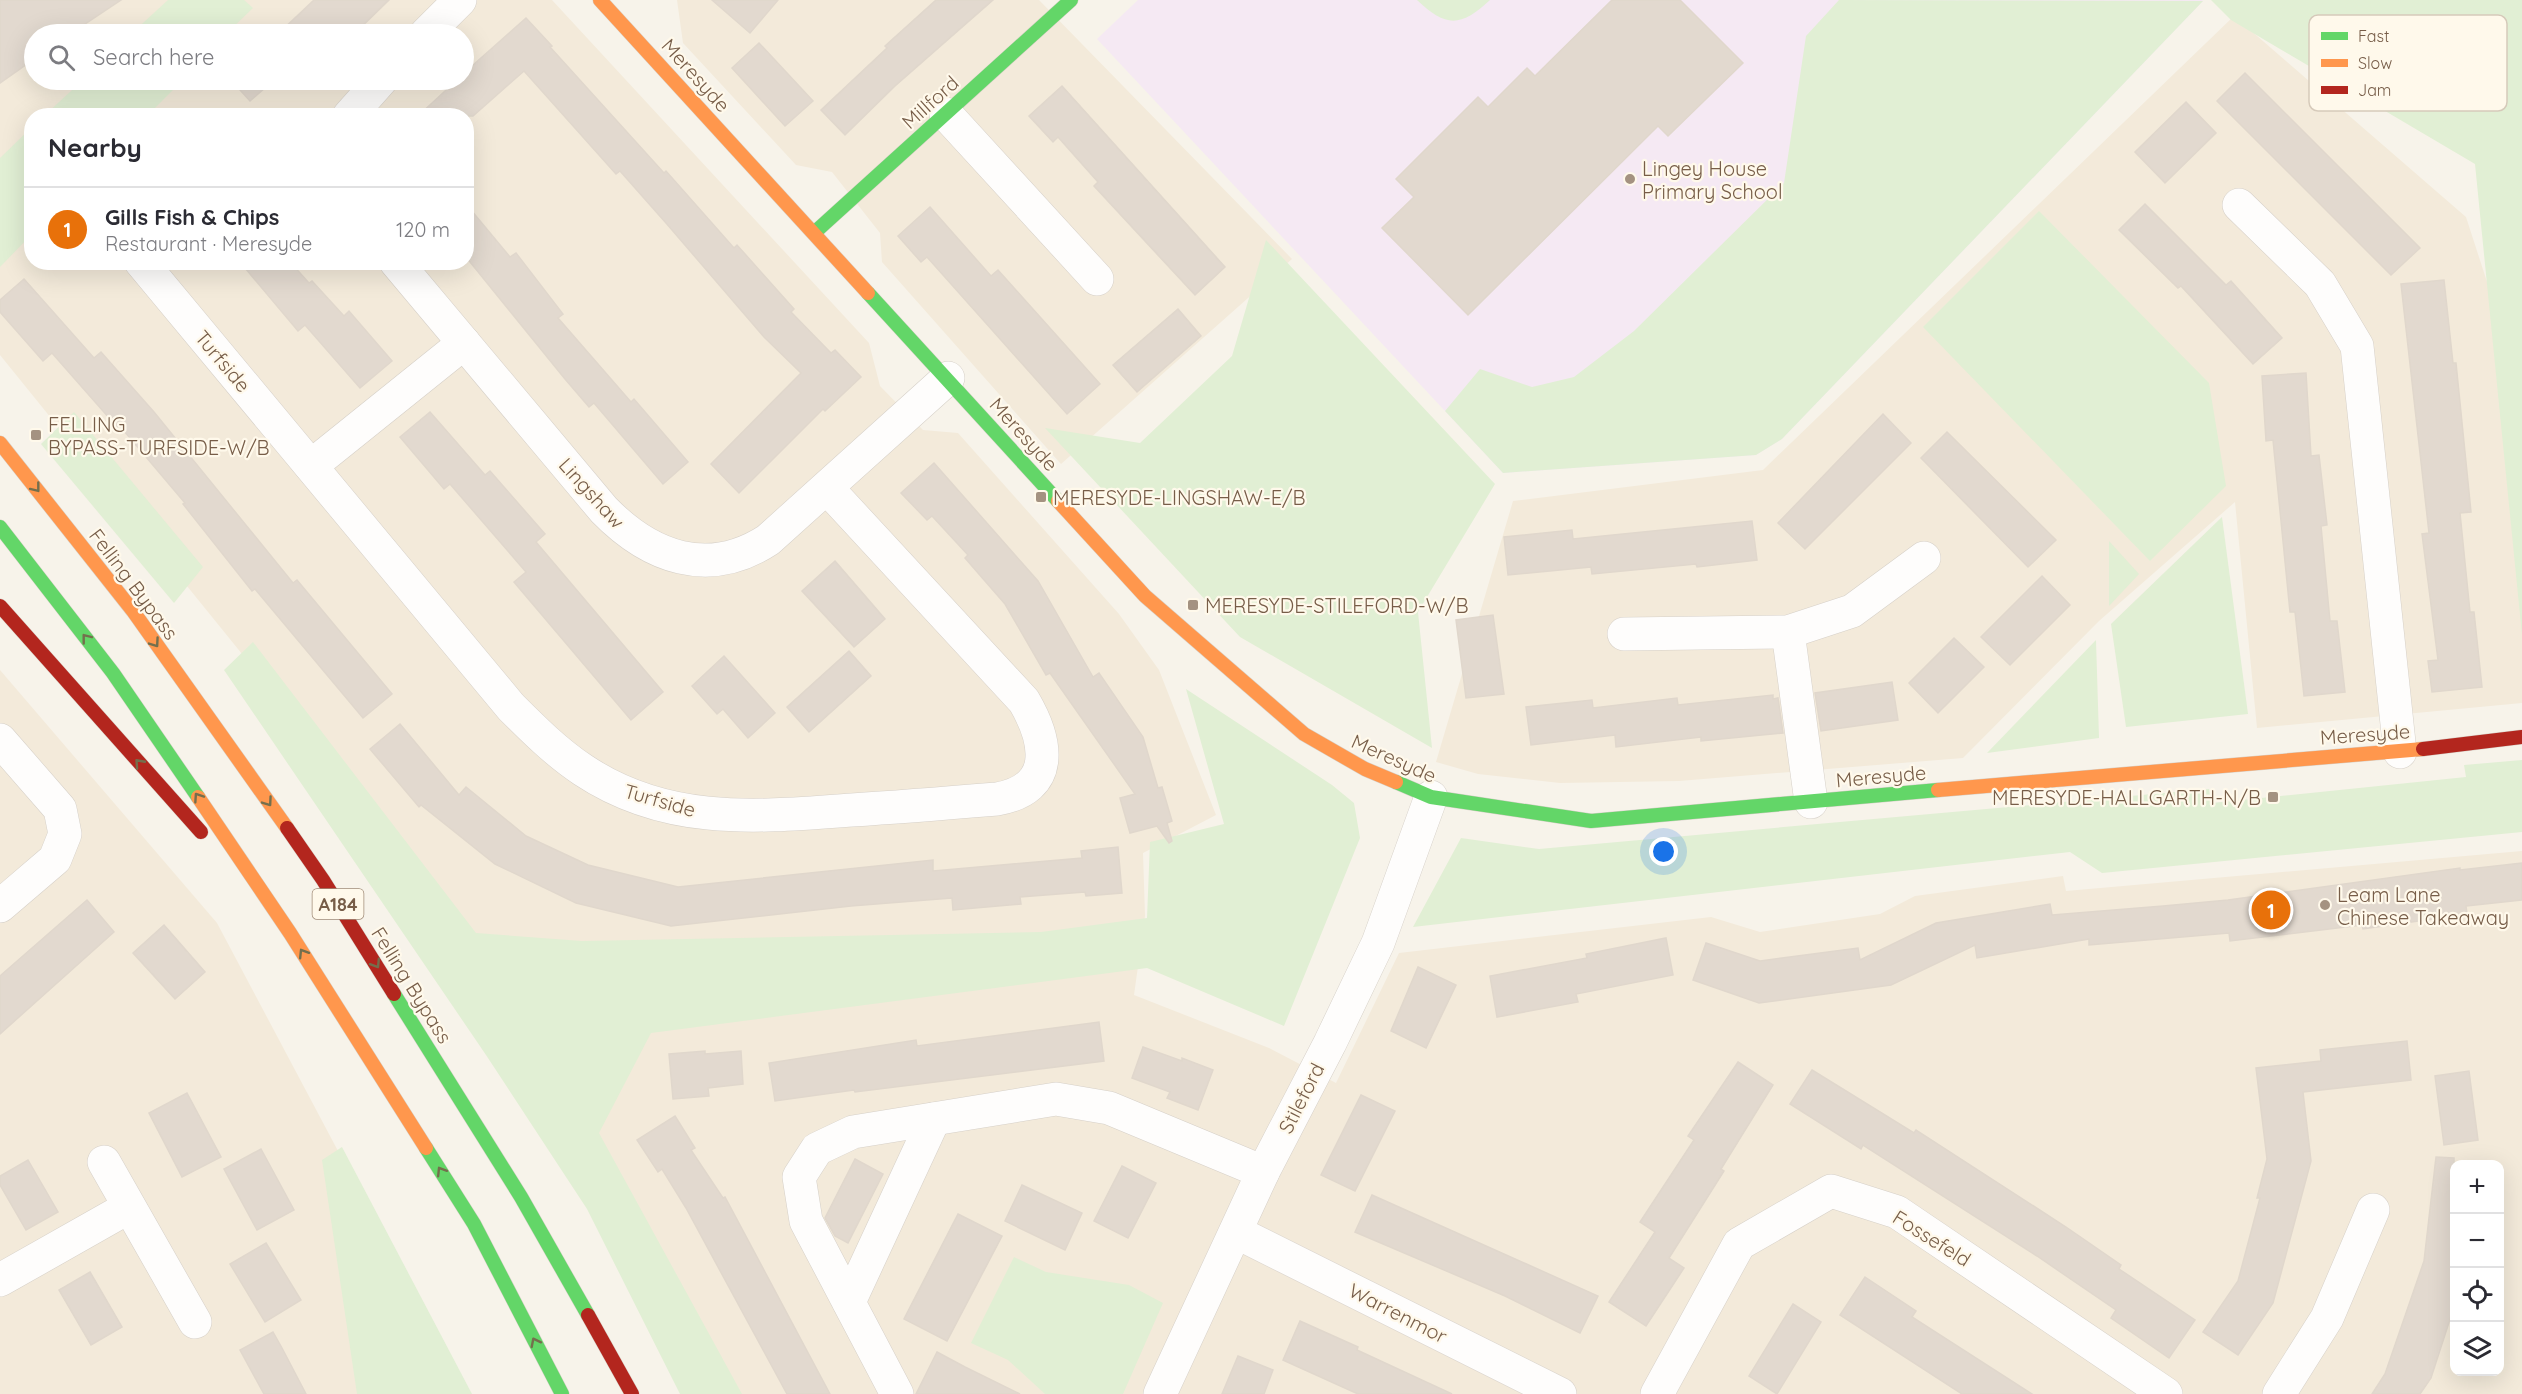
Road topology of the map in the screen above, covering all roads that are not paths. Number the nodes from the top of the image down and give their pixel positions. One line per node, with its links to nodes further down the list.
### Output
1 (460, 0): 4 (street)
2 (1071, 0): 7 (main road, Millford)
3 (614, 5): 9 (main road, Meresyde)
4 (436, 24)
5 (372, 90): 6 (street)
6 (356, 108)
7 (946, 114): 9 (main road, Millford); 12 (street)
8 (2240, 205): 25 (street)
9 (814, 233): 14 (main road, Meresyde)
10 (148, 270): 16 (street, Turfside)
11 (403, 270): 13 (street, Lingshaw)
12 (1097, 279)
13 (464, 343): 16 (street); 17 (street, Lingshaw)
14 (948, 378): 17 (street, Lingshaw); 26 (main road, Meresyde)
15 (0, 442): 40 (main road, Felling Bypass / A184, one-way to 40)
16 (311, 466): 17 (street, Turfside)
17 (827, 488)
18 (0, 527): 29 (main road, A184, one-way to 18)
19 (1924, 558): 21 (street)
20 (0, 606): 29 (main road, one-way to 20)
21 (1788, 632): 22 (street); 27 (street)
22 (1624, 634)
23 (2522, 737): 25 (main road, Meresyde)
24 (0, 740): 28 (street)
25 (2400, 752): 27 (main road, Meresyde)
26 (1431, 797): 27 (main road, Meresyde); 32 (street, Stileford)
27 (1811, 802)
28 (0, 906)
29 (290, 933): 39 (main road, A184, one-way to 29)
30 (934, 1119): 32 (street); 37 (street); 37 (street)
31 (104, 1162): 33 (street)
32 (1263, 1172): 35 (street, Stileford)
33 (129, 1207): 36 (street); 38 (street)
34 (2373, 1210): 46 (street)
35 (1236, 1232): 42 (street, Stileford); 43 (street, Warrenmor)
36 (0, 1280)
37 (849, 1302): 41 (street)
38 (195, 1322)
39 (562, 1394)
40 (632, 1394)
41 (897, 1394)
42 (1160, 1394)
43 (1560, 1394)
44 (1657, 1394): 45 (street, Fossefeld)
45 (2166, 1394)
46 (2279, 1394)

